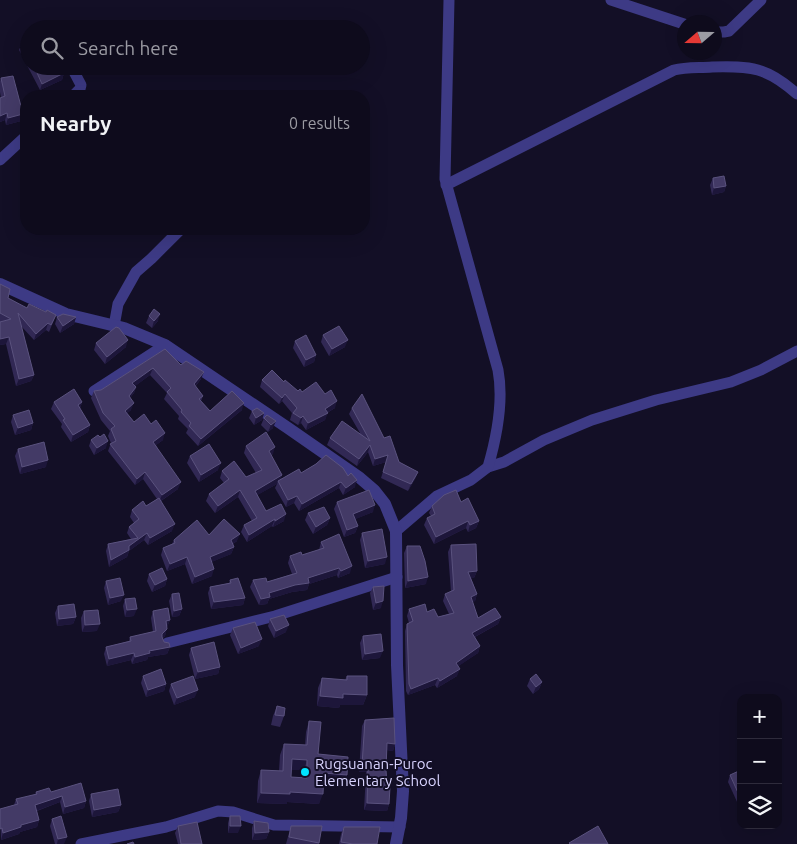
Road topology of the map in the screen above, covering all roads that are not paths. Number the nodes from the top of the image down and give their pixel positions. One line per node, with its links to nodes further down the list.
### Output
1 (449, 0): 11 (street)
2 (611, 0): 4 (street)
3 (761, 0): 5 (street)
4 (677, 22)
5 (722, 32)
6 (76, 75): 7 (street)
7 (79, 90)
8 (797, 94): 11 (street)
9 (20, 142): 10 (street)
10 (0, 160)
11 (446, 185): 18 (street)
12 (175, 235): 14 (street)
13 (0, 284): 14 (street)
14 (114, 326): 15 (street)
15 (165, 345): 17 (street); 19 (street)
16 (797, 351): 18 (street)
17 (94, 391)
18 (488, 467): 19 (street)
19 (396, 531): 20 (street)
20 (397, 577): 21 (street); 22 (street)
21 (167, 643)
22 (400, 827): 23 (street); 24 (street)
23 (81, 844)
24 (396, 844)

